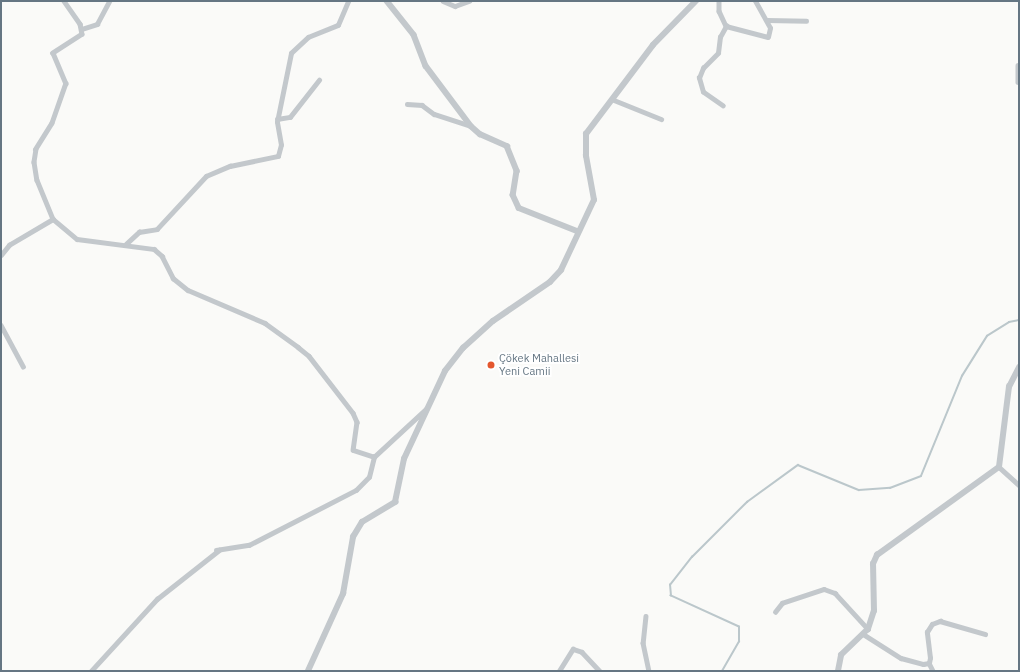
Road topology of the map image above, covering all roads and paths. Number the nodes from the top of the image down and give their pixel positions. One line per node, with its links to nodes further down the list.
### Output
1 (64, 1): 13 (street)
2 (109, 1): 13 (street)
3 (348, 1): 20 (street)
4 (387, 1): 22 (street)
5 (443, 1): 6 (street)
6 (469, 1)
7 (696, 1): 17 (street)
8 (719, 1): 12 (street)
9 (755, 1): 10 (street)
10 (766, 20): 11 (street); 12 (street)
11 (806, 21)
12 (726, 26): 19 (street)
13 (82, 30): 23 (street)
14 (1019, 66): 16 (street)
15 (319, 80): 20 (street)
16 (1019, 82)
17 (614, 100): 21 (street); 24 (street)
18 (407, 104): 22 (street)
19 (723, 106)
20 (277, 118): 25 (street)
21 (661, 119)
22 (471, 126): 24 (street)
23 (53, 219): 25 (street); 26 (street)
24 (577, 231): 30 (street)
25 (126, 244): 31 (street)
26 (1, 254)
27 (1, 325): 28 (street)
28 (23, 366)
29 (1019, 367): 32 (street)
30 (426, 408): 31 (street); 42 (street)
31 (374, 457): 41 (street)
32 (999, 467): 33 (street); 36 (street)
33 (1019, 485)
34 (775, 612): 36 (street)
35 (646, 616): 46 (street)
36 (868, 629): 37 (street)
37 (864, 634): 39 (street); 47 (street)
38 (985, 634): 39 (street)
39 (929, 663): 48 (street)
40 (597, 666): 43 (street); 44 (street); 45 (street)
41 (91, 671)
42 (308, 671)
43 (559, 671)
44 (595, 671)
45 (600, 671)
46 (649, 671)
47 (838, 671)
48 (932, 671)

